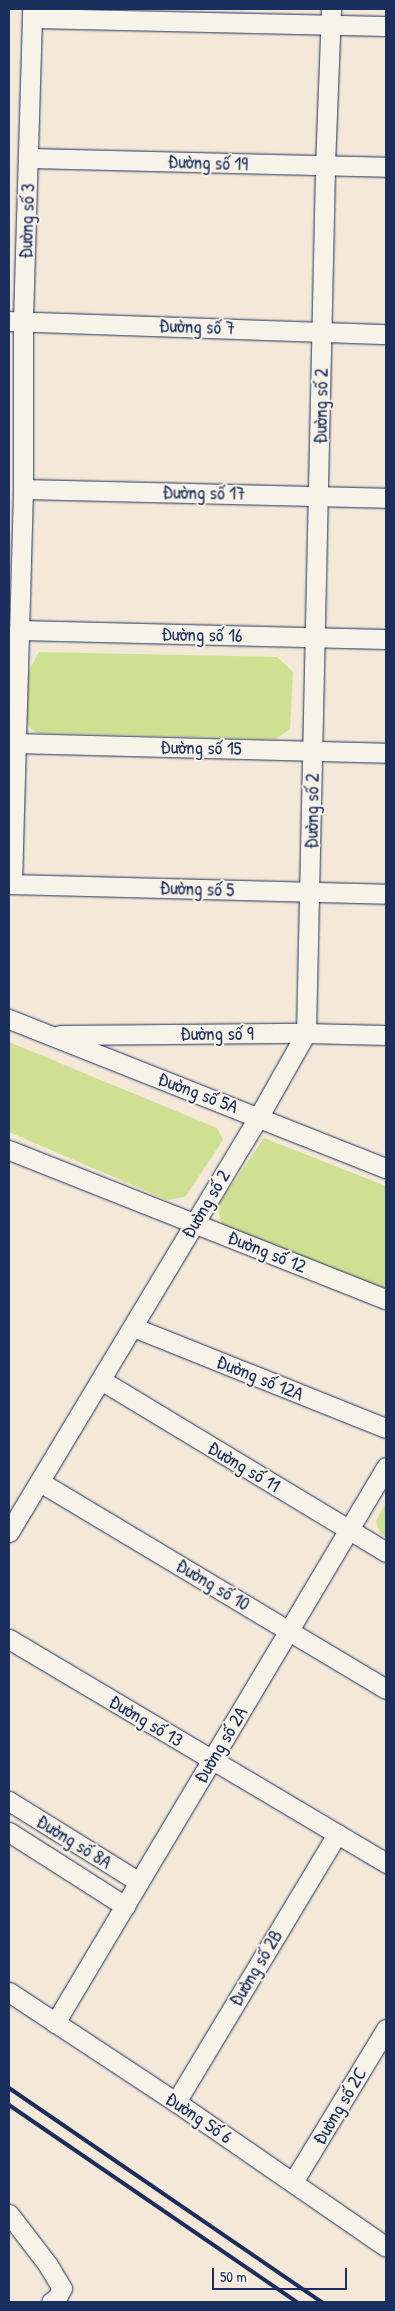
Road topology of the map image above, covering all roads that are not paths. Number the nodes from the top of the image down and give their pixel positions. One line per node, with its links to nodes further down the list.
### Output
1 (32, 13): 2 (street); 4 (street, Đường số 3)
2 (331, 17): 3 (street); 5 (street, Đường số 2)
3 (386, 26)
4 (29, 158): 5 (street, Đường số 19); 7 (street, Đường số 3)
5 (325, 166): 6 (street, Đường số 19); 8 (street, Đường số 2)
6 (386, 167)
7 (16, 320): 8 (street, Đường số 7); 10 (street, Đường số 3)
8 (323, 332): 9 (street, Đường số 7); 11 (street, Đường số 2)
9 (386, 334)
10 (22, 488): 11 (street, Đường số 17); 13 (street, Đường số 3)
11 (319, 496): 12 (street, Đường số 17); 14 (street, Đường số 2)
12 (386, 498)
13 (19, 630): 14 (street, Đường số 16); 16 (street, Đường số 3)
14 (314, 637): 15 (street, Đường số 16); 17 (street, Đường số 2)
15 (386, 639)
16 (16, 743): 17 (street, Đường số 15); 19 (street, Đường số 3)
17 (314, 751): 18 (street, Đường số 15); 20 (street, Đường số 2)
18 (386, 753)
19 (10, 884): 20 (street, Đường số 5)
20 (310, 892): 21 (street, Đường số 5); 23 (street, Đường số 2)
21 (386, 894)
22 (9, 1019): 24 (street, Đường số 5A)
23 (306, 1033): 24 (street, Đường số 9); 25 (street, Đường số 9); 26 (street, Đường số 2)
24 (49, 1035): 26 (street, Đường số 5A)
25 (386, 1035)
26 (259, 1116): 28 (street, Đường số 5A); 29 (street, Đường số 2)
27 (9, 1150): 29 (street, Đường số 12)
28 (386, 1168)
29 (195, 1223): 30 (street, Đường số 12); 31 (street, Đường số 2)
30 (386, 1299)
31 (133, 1327): 32 (street, Đường số 2); 33 (street, Đường số 12A)
32 (101, 1380): 35 (street, Đường số 2); 36 (street, Đường số 11)
33 (386, 1428)
34 (386, 1467): 36 (street, Đường số 2A)
35 (40, 1482): 37 (street, Đường số 2); 39 (street, Đường số 10)
36 (349, 1530): 38 (street, Đường số 11); 39 (street, Đường số 2A)
37 (9, 1532)
38 (386, 1552)
39 (289, 1630): 41 (street, Đường số 10); 42 (street, Đường số 2A)
40 (9, 1639): 42 (street, Đường số 13)
41 (386, 1689)
42 (212, 1760): 45 (street, Đường số 13); 47 (street, Đường số 2A)
43 (9, 1801): 47 (street, Đường số 8A)
44 (9, 1832): 48 (street, Đường số 8A)
45 (337, 1834): 46 (street, Đường số 13); 52 (street, Đường số 2B)
46 (386, 1863)
47 (139, 1882): 48 (street, Đường số 2A)
48 (125, 1906): 50 (street, Đường số 2A)
49 (9, 1992): 50 (street, Đường Số 6)
50 (55, 2023): 52 (street, Đường Số 6)
51 (386, 2029): 53 (street, Đường số 2C)
52 (176, 2102): 53 (street, Đường Số 6)
53 (293, 2182): 55 (street, Đường Số 6)
54 (9, 2214): 56 (street)
55 (386, 2248)
56 (52, 2302)

